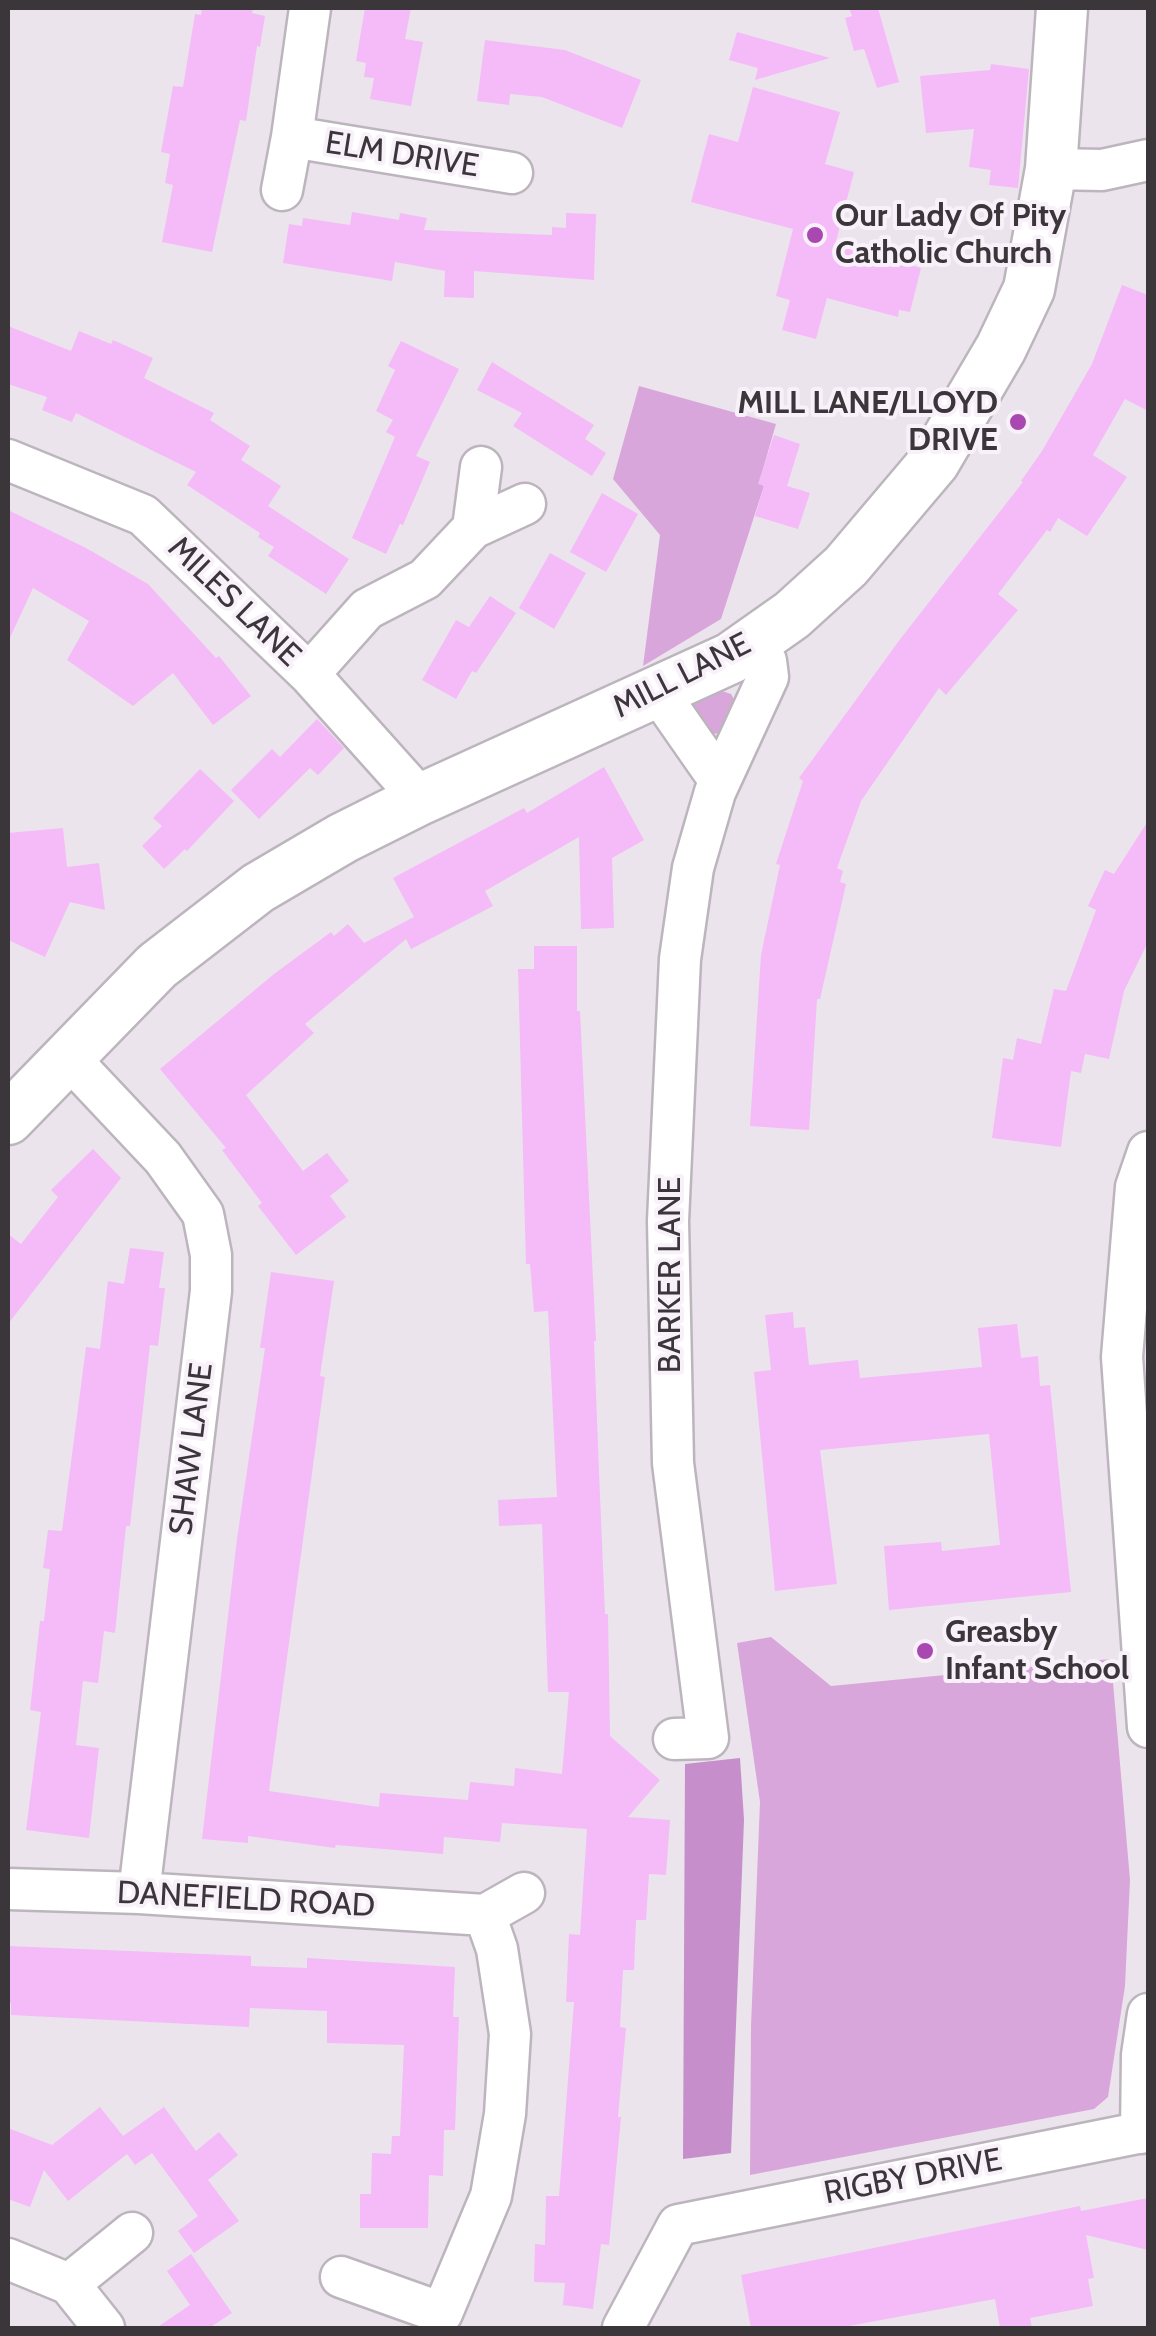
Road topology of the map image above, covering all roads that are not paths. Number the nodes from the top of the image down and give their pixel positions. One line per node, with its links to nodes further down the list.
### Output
1 (310, 8): 3 (street, ELM DRIVE)
2 (1062, 8): 5 (street, MILL LANE)
3 (292, 137): 6 (street, ELM DRIVE); 7 (street, ELM DRIVE)
4 (1148, 160): 5 (street)
5 (1051, 168): 12 (street, MILL LANE)
6 (512, 173)
7 (282, 190)
8 (8, 460): 13 (street, MILES LANE)
9 (481, 467): 11 (street)
10 (525, 504): 11 (street)
11 (473, 528): 13 (street)
12 (753, 642): 14 (street, MILL LANE); 15 (street, BARKER LANE)
13 (309, 674): 16 (street, MILES LANE)
14 (658, 692): 15 (street); 16 (street, MILL LANE)
15 (720, 780): 22 (street, BARKER LANE)
16 (422, 799): 17 (street, MILL LANE)
17 (66, 1056): 18 (street, MILL LANE); 25 (street, SHAW LANE)
18 (8, 1119)
19 (1148, 1152): 20 (street)
20 (1135, 1361): 21 (street)
21 (1148, 1726)
22 (674, 1739)
23 (8, 1889): 25 (street, DANEFIELD ROAD)
24 (524, 1893): 26 (street)
25 (139, 1894): 26 (street, DANEFIELD ROAD)
26 (484, 1915): 31 (street)
27 (1148, 2014): 28 (street)
28 (1145, 2132): 34 (street, RIGBY DRIVE)
29 (132, 2233): 32 (street)
30 (8, 2258): 32 (street)
31 (342, 2276)
32 (69, 2284): 33 (street)
33 (104, 2328)
34 (623, 2328)

